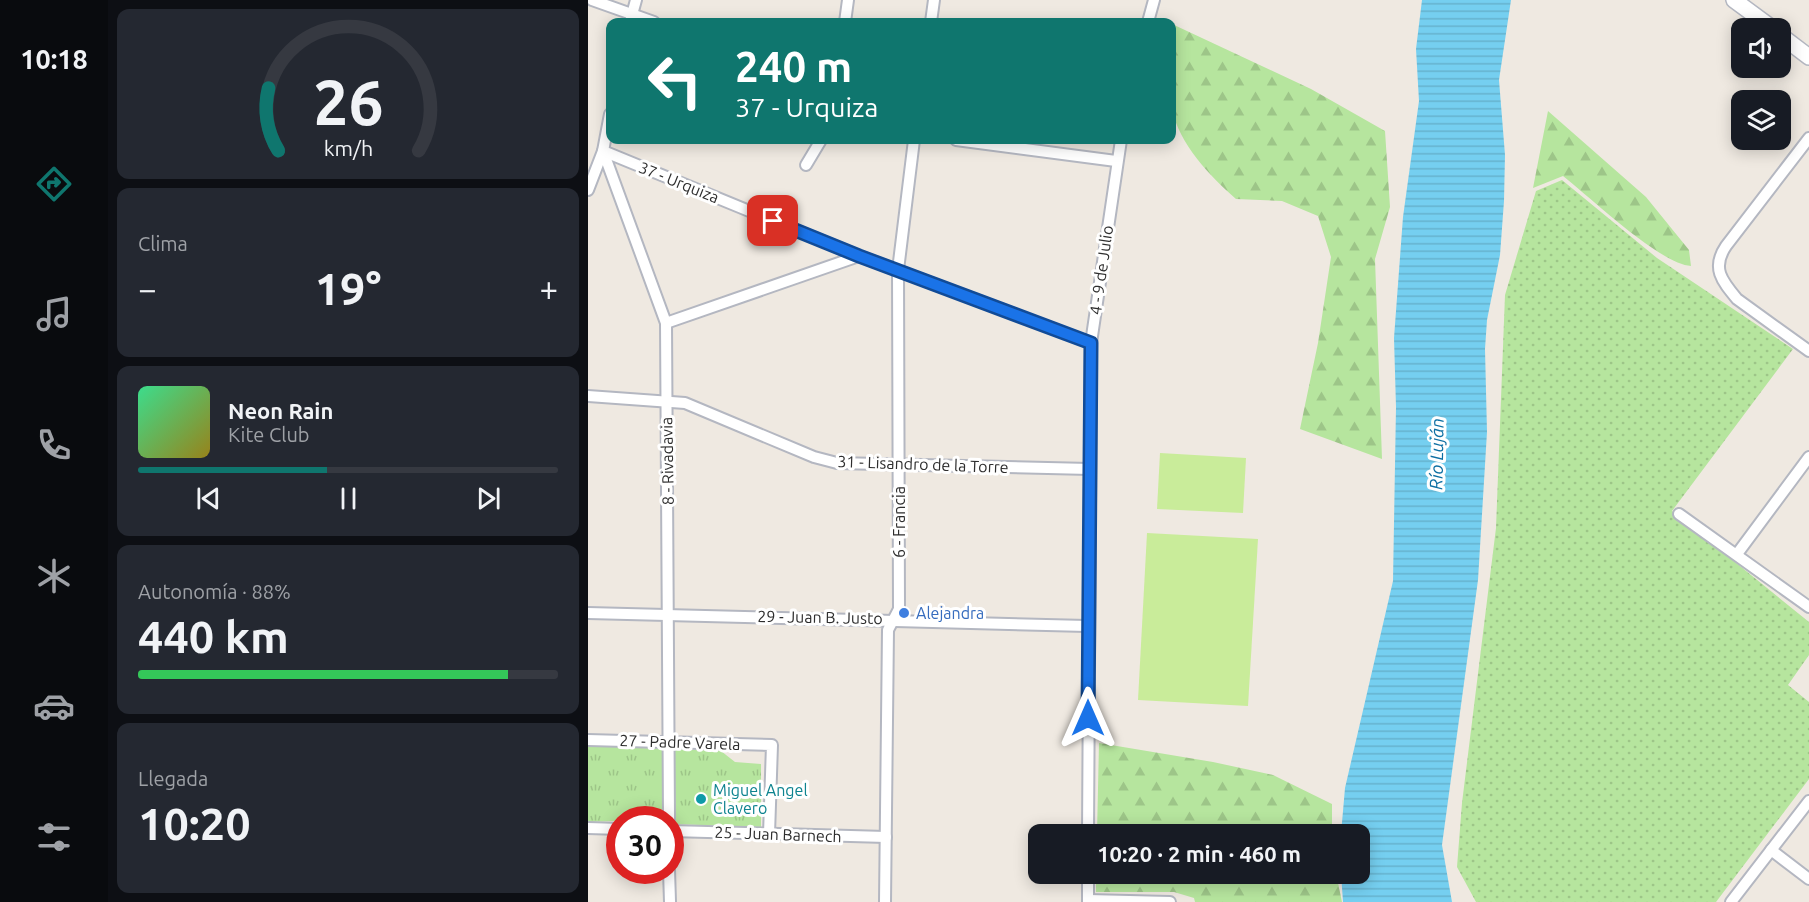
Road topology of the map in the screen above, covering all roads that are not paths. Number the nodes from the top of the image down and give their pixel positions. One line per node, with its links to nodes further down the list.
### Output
1 (592, 0): 8 (street)
2 (636, 0): 9 (street)
3 (848, 0): 10 (street)
4 (934, 0): 11 (street)
5 (1140, 0): 7 (street)
6 (1734, 0): 13 (street)
7 (1153, 3): 12 (street)
8 (627, 18)
9 (632, 18)
10 (846, 18)
11 (932, 18)
12 (1149, 18)
13 (1758, 18)
14 (1791, 43): 15 (street)
15 (1809, 57)
16 (606, 135): 22 (street)
17 (1809, 138): 30 (street)
18 (819, 144): 24 (street)
19 (913, 144): 27 (street, 6 - Francia)
20 (986, 144): 23 (street)
21 (1120, 144): 23 (street, 4 - 9 de Julio)
22 (603, 151): 25 (street); 26 (street, 37 - Urquiza); 28 (street, 8 - Rivadavia)
23 (1116, 161): 29 (street, 4 - 9 de Julio)
24 (806, 165)
25 (588, 190)
26 (859, 256): 27 (street, 37 - Urquiza); 28 (street)
27 (897, 270): 29 (street, 37 - Urquiza); 34 (street, 6 - Francia)
28 (666, 323): 32 (street, 8 - Rivadavia)
29 (1091, 343): 35 (street, 4 - 9 de Julio)
30 (1809, 351)
31 (588, 396): 32 (street, 31 - Lisandro de la Torre)
32 (666, 400): 34 (street, 31 - Lisandro de la Torre); 40 (street, 8 - Rivadavia)
33 (1809, 457): 37 (street)
34 (898, 463): 35 (street, 31 - Lisandro de la Torre); 41 (street, 6 - Francia)
35 (1090, 469): 42 (street, 4 - 9 de Julio)
36 (1679, 514): 37 (street)
37 (1737, 555): 38 (street)
38 (1809, 607)
39 (588, 613): 40 (street, 29 - Juan B. Justo)
40 (669, 615): 41 (street, 29 - Juan B. Justo); 44 (street, 8 - Rivadavia)
41 (892, 619): 42 (street, 29 - Juan B. Justo); 52 (street, 6 - Francia)
42 (1087, 626): 47 (street, 4 - 9 de Julio)
43 (588, 740): 44 (street, 27 - Padre Varela)
44 (670, 742): 46 (street, 8 - Rivadavia); 51 (street, 27 - Padre Varela)
45 (1809, 801): 53 (street)
46 (669, 806)
47 (1088, 824)
48 (588, 828): 49 (street)
49 (606, 829)
50 (684, 831): 51 (street, 25 - Juan Barnech)
51 (769, 834): 52 (street, 25 - Juan Barnech)
52 (886, 837): 59 (street, 6 - Francia)
53 (1771, 850): 54 (street); 61 (street)
54 (1809, 879)
55 (669, 884): 58 (street)
56 (1088, 884): 57 (street)
57 (1088, 901): 60 (street)
58 (670, 902)
59 (885, 902)
60 (1170, 902)
61 (1731, 902)

